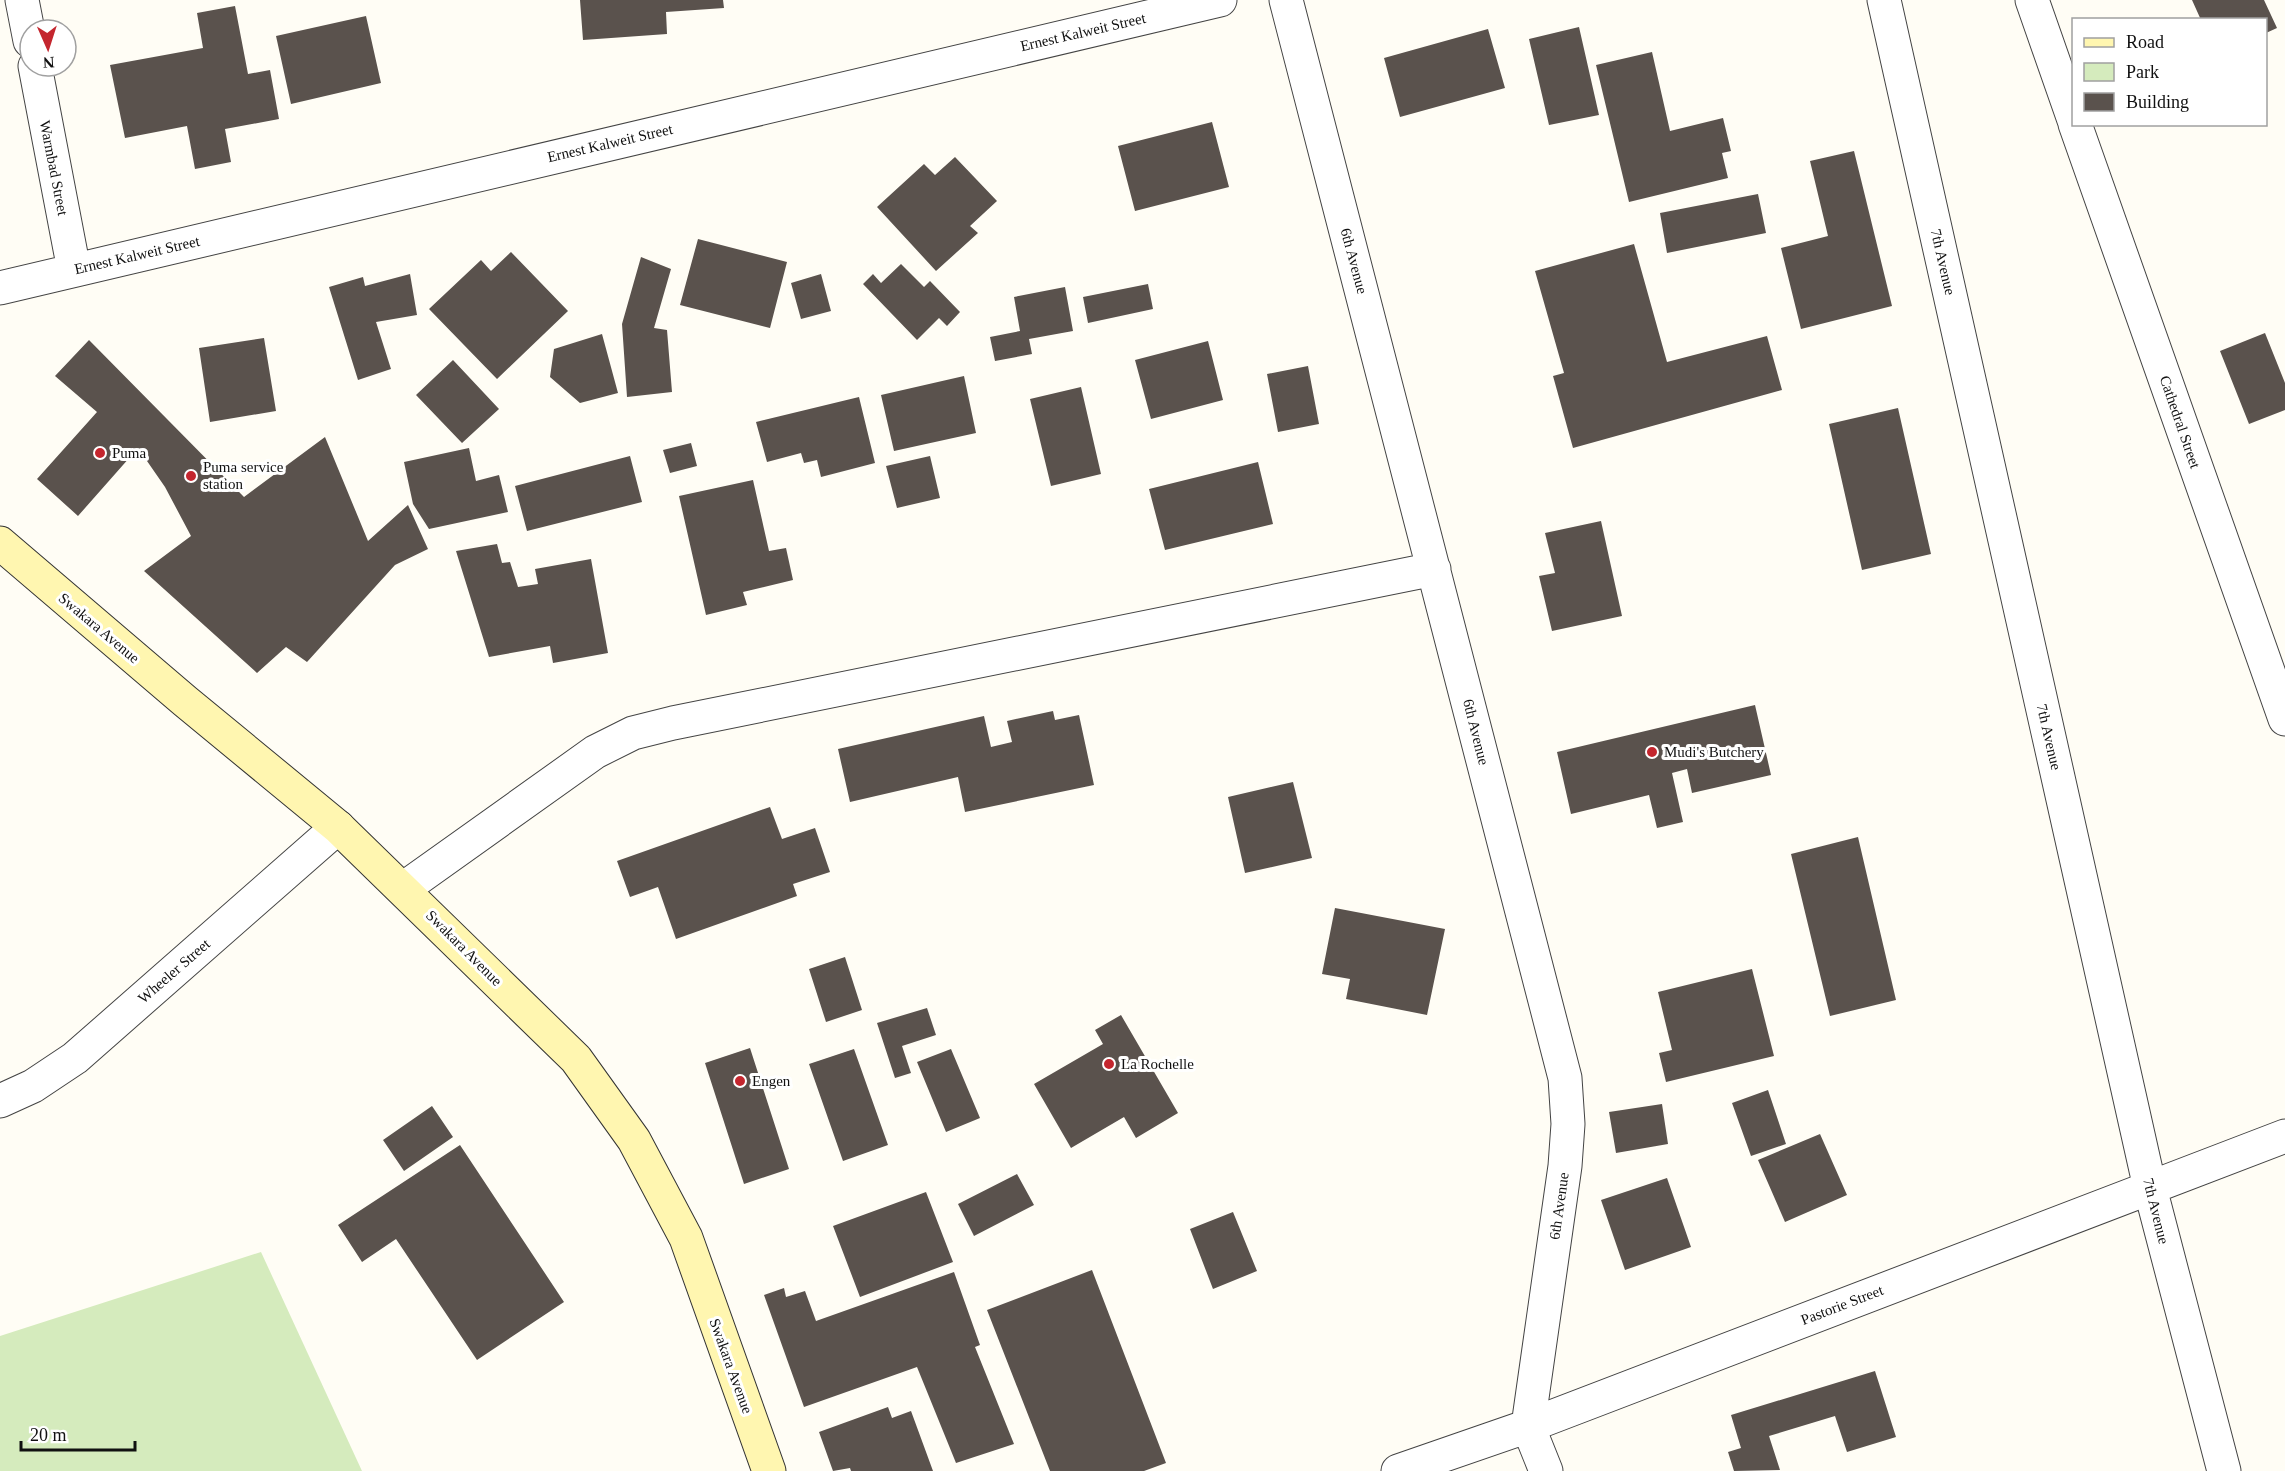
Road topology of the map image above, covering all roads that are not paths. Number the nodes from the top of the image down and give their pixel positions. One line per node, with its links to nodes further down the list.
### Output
1 (22, 0): 6 (street)
2 (1220, 0): 10 (street, Ernest Kalweit Street)
3 (1286, 0): 13 (street, 6th Avenue)
4 (1884, 0): 19 (street, 7th Avenue)
5 (2032, 0): 8 (street)
6 (26, 18)
7 (37, 78): 10 (street, Warmbad Street)
8 (2072, 117)
9 (2076, 126): 14 (street, Cathedral Street)
10 (74, 270): 11 (street, Ernest Kalweit Street)
11 (0, 288)
12 (0, 543): 15 (street, Swakara Avenue)
13 (1434, 569): 16 (street); 20 (street, 6th Avenue)
14 (2285, 719)
15 (338, 827): 16 (street, Swakara Avenue); 17 (street, Wheeler Street)
16 (403, 889): 21 (street, Swakara Avenue)
17 (0, 1101)
18 (2285, 1136): 19 (street, Pastorie Street)
19 (2150, 1188): 20 (street, Pastorie Street); 24 (street, 7th Avenue)
20 (1528, 1426): 22 (street, Pastorie Street); 23 (street, 6th Avenue)
21 (769, 1471)
22 (1398, 1471)
23 (1546, 1471)
24 (2223, 1471)

